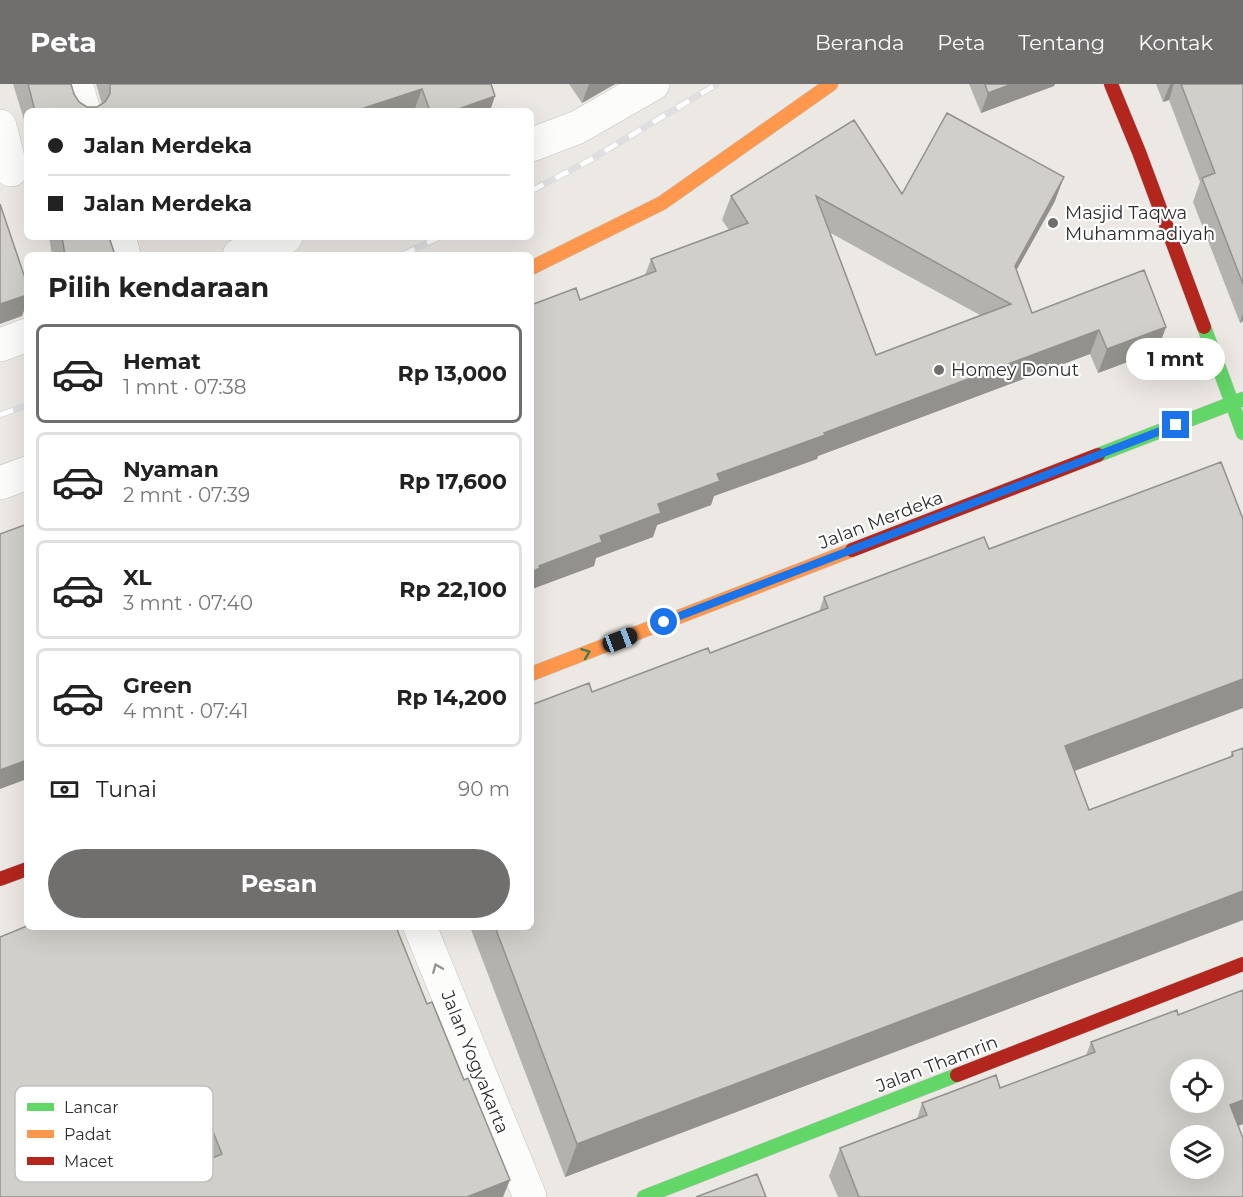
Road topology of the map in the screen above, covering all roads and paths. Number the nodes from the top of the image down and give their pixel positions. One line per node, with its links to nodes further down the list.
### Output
1 (76, 84): 5 (street)
2 (652, 84): 7 (street)
3 (831, 84): 11 (street)
4 (1111, 84): 14 (street)
5 (83, 108)
6 (0, 126): 8 (street)
7 (534, 144)
8 (11, 170)
9 (278, 240): 10 (street)
10 (247, 252)
11 (534, 267)
12 (24, 336): 13 (street)
13 (0, 345)
14 (1237, 401): 15 (street); 18 (street, Jalan Merdeka, one-way to 14)
15 (1243, 433)
16 (24, 473): 17 (street)
17 (0, 483)
18 (534, 673)
19 (24, 870): 20 (street)
20 (0, 879)
21 (421, 930): 23 (street, Jalan Yogyakarta, one-way to 21)
22 (1243, 964): 24 (street, Jalan Thamrin)
23 (530, 1197)
24 (644, 1197)

